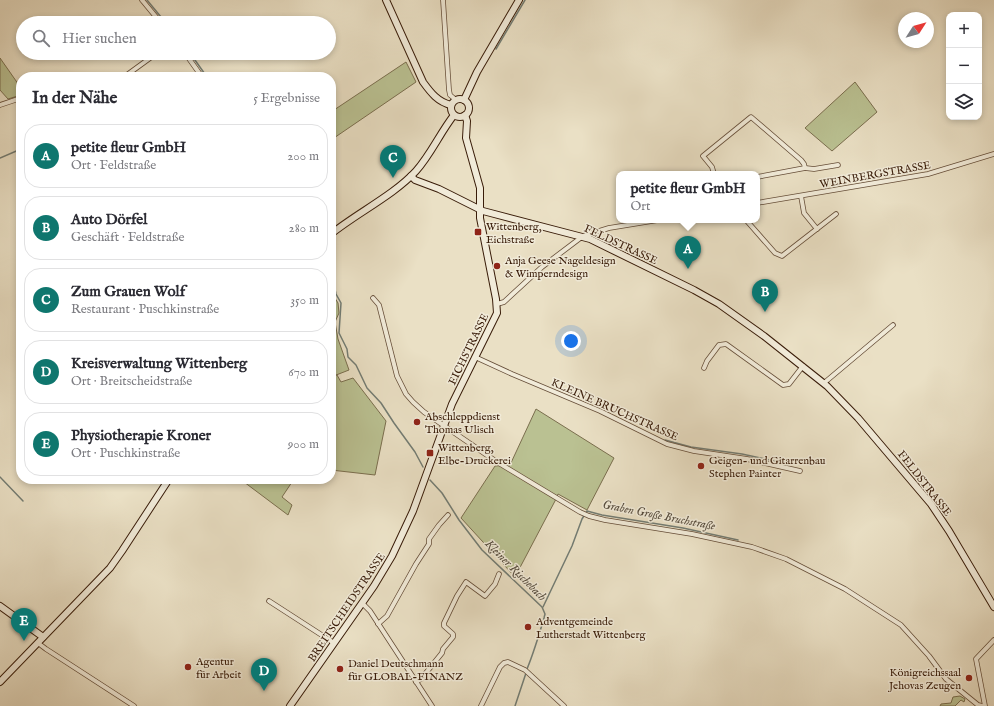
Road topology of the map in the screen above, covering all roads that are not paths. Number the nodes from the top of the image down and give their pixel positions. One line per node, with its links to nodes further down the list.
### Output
1 (142, 0): 5 (street)
2 (386, 0): 12 (street)
3 (443, 0): 12 (street)
4 (519, 0): 11 (street)
5 (155, 16)
6 (147, 60): 8 (street)
7 (190, 60): 9 (street)
8 (131, 72)
9 (198, 72)
10 (16, 100): 13 (street)
11 (464, 100): 12 (street); 15 (street)
12 (453, 103): 14 (street)
13 (0, 105)
14 (454, 115): 15 (street); 20 (street)
15 (465, 115): 24 (street, EICHSTRASSE)
16 (994, 154): 22 (street, WEINBERGSTRASSE)
17 (838, 165): 18 (street)
18 (805, 168): 19 (street); 21 (street)
19 (713, 171)
20 (411, 176): 24 (street, FELDSTRASSE); 29 (street)
21 (760, 176)
22 (801, 196): 23 (street, WEINBERGSTRASSE); 28 (street)
23 (760, 203)
24 (479, 209): 30 (street, FELDSTRASSE); 32 (street, EICHSTRASSE)
25 (836, 214): 28 (street)
26 (640, 223): 30 (street)
27 (749, 223): 28 (street)
28 (817, 229)
29 (336, 230)
30 (583, 236): 32 (street); 35 (street, FELDSTRASSE)
31 (373, 298): 38 (street)
32 (497, 304): 34 (street, EICHSTRASSE)
33 (893, 325): 37 (street)
34 (475, 357): 38 (street, EICHSTRASSE); 39 (street, KLEINE BRUCHSTRASSE)
35 (802, 366): 36 (street); 37 (street, FELDSTRASSE)
36 (704, 368)
37 (824, 383): 46 (street, FELDSTRASSE)
38 (444, 425): 44 (street, BREITSCHEIDSTRASSE); 59 (street)
39 (800, 471)
40 (166, 484): 48 (street)
41 (448, 515): 47 (street)
42 (499, 574): 53 (street)
43 (268, 601): 51 (street)
44 (362, 603): 47 (street); 51 (street, BREITSCHEIDSTRASSE)
45 (0, 606): 48 (street)
46 (994, 607)
47 (378, 624): 53 (street)
48 (43, 638): 50 (street)
49 (994, 640): 59 (street)
50 (38, 643): 52 (street); 54 (street)
51 (334, 643): 55 (street, BREITSCHEIDSTRASSE)
52 (0, 682)
53 (416, 682): 56 (street)
54 (134, 706)
55 (290, 706)
56 (432, 706)
57 (481, 706): 58 (street)
58 (564, 706)
59 (984, 706)

